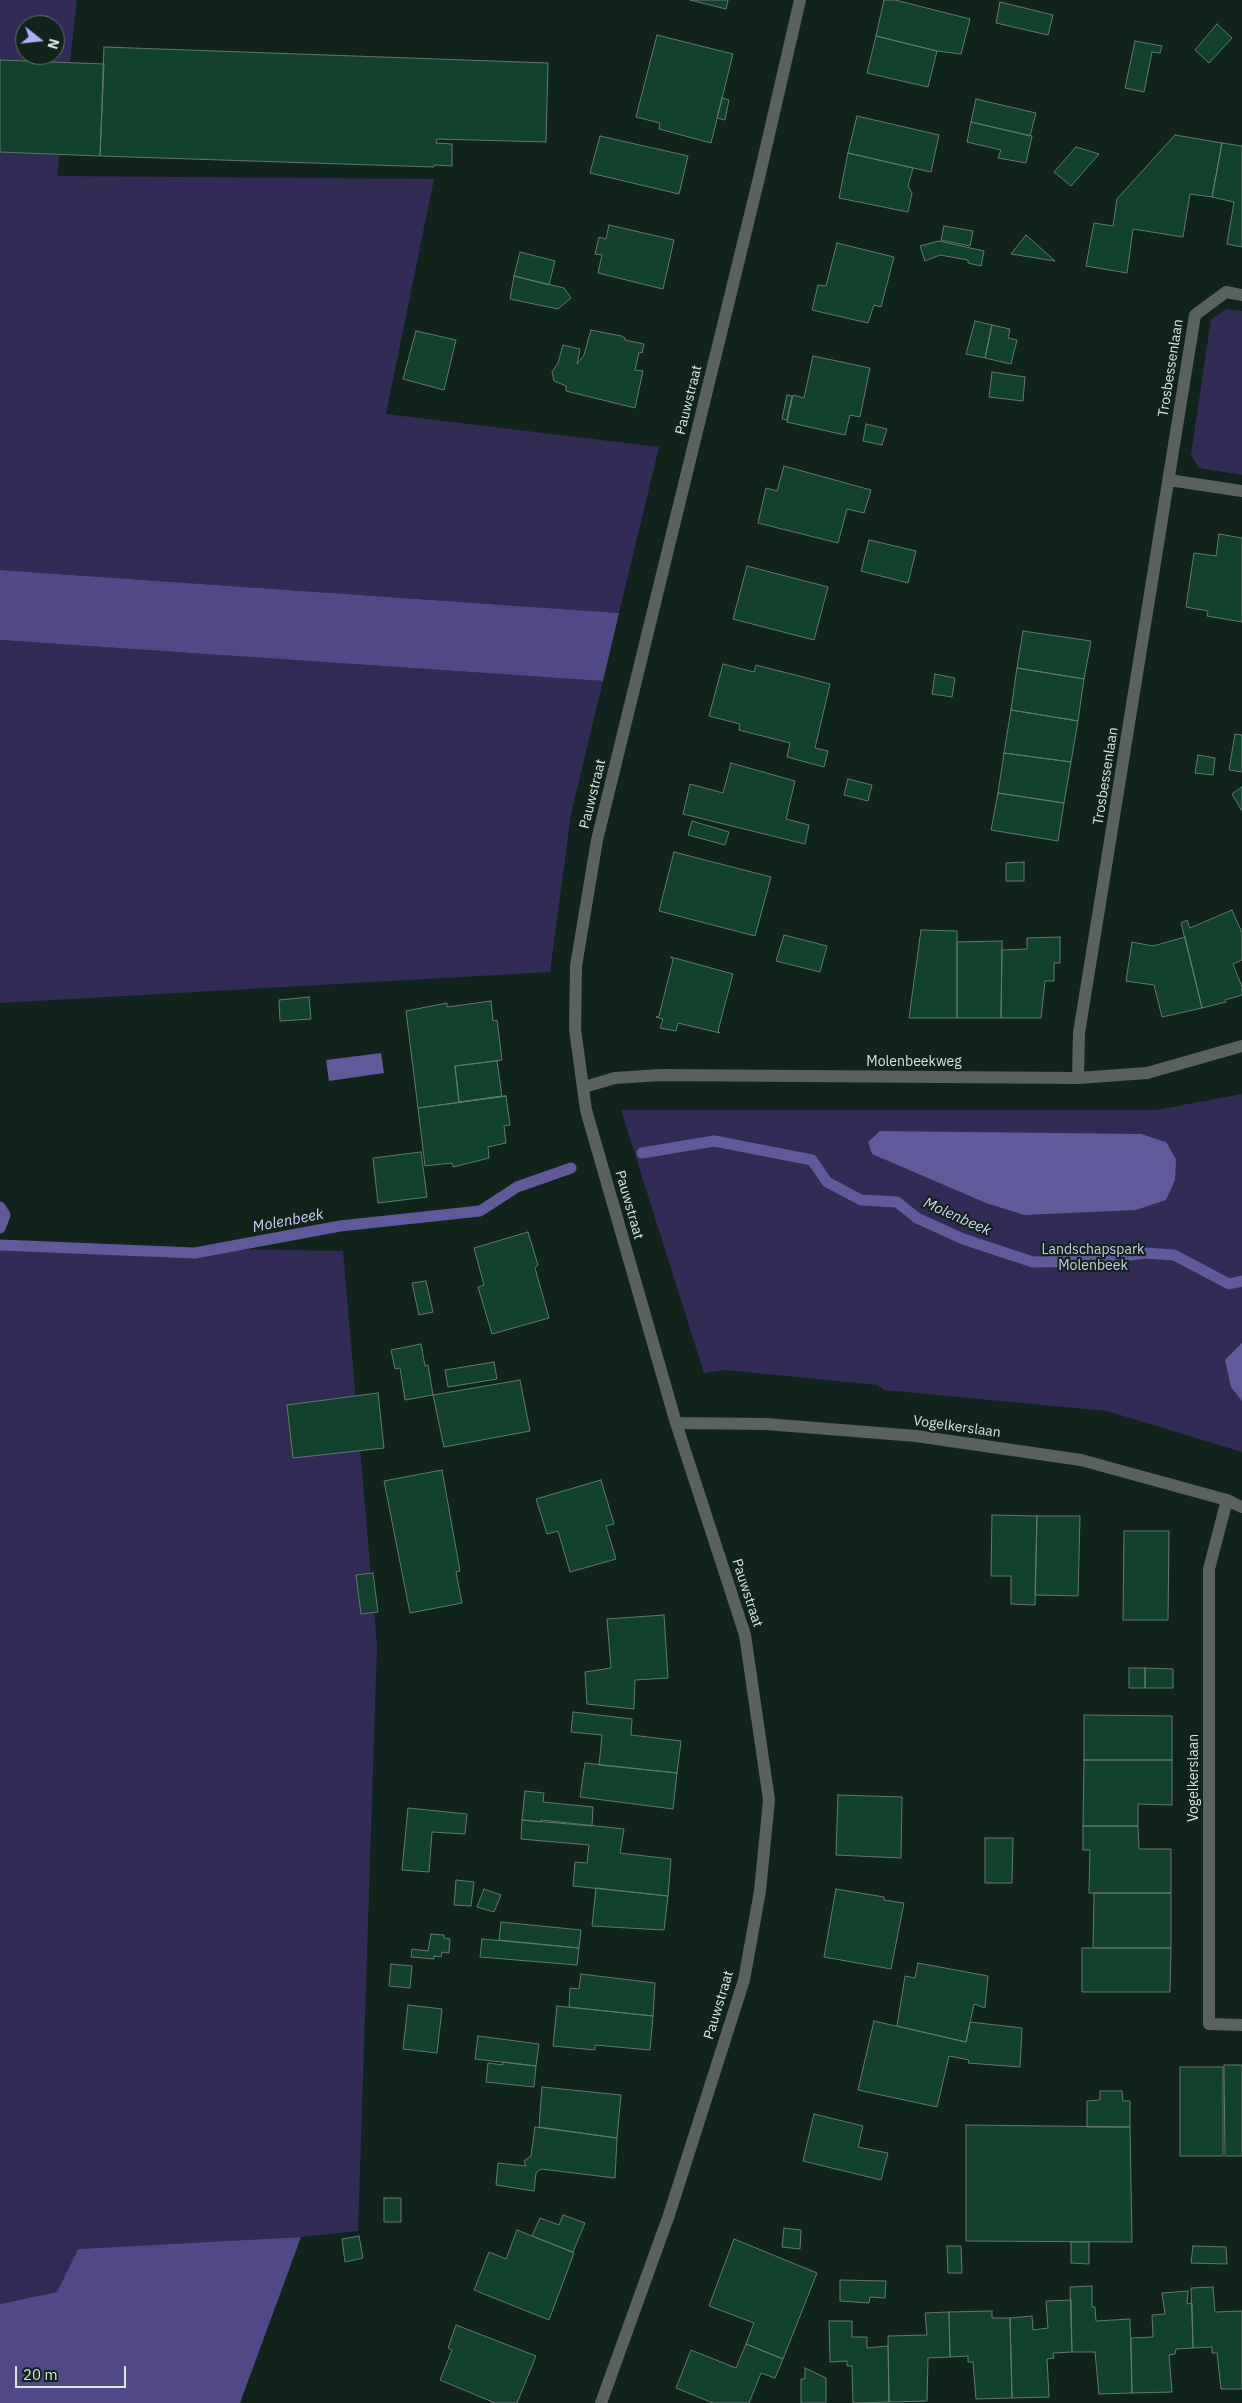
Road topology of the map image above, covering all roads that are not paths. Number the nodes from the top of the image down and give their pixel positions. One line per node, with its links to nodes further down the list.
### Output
1 (800, 0): 7 (street, Pauwstraat)
2 (1242, 295): 3 (street, Trosbessenlaan)
3 (1169, 480): 4 (street); 6 (street, Trosbessenlaan)
4 (1242, 491)
5 (1242, 1046): 6 (street, Molenbeekweg)
6 (1078, 1078): 7 (street, Molenbeekweg)
7 (584, 1087): 8 (street, Pauwstraat)
8 (676, 1423): 9 (street, Vogelkerslaan); 12 (street, Pauwstraat)
9 (1227, 1500): 10 (street, Vogelkerslaan); 11 (street, Vogelkerslaan)
10 (1242, 1507)
11 (1242, 2025)
12 (601, 2403)

